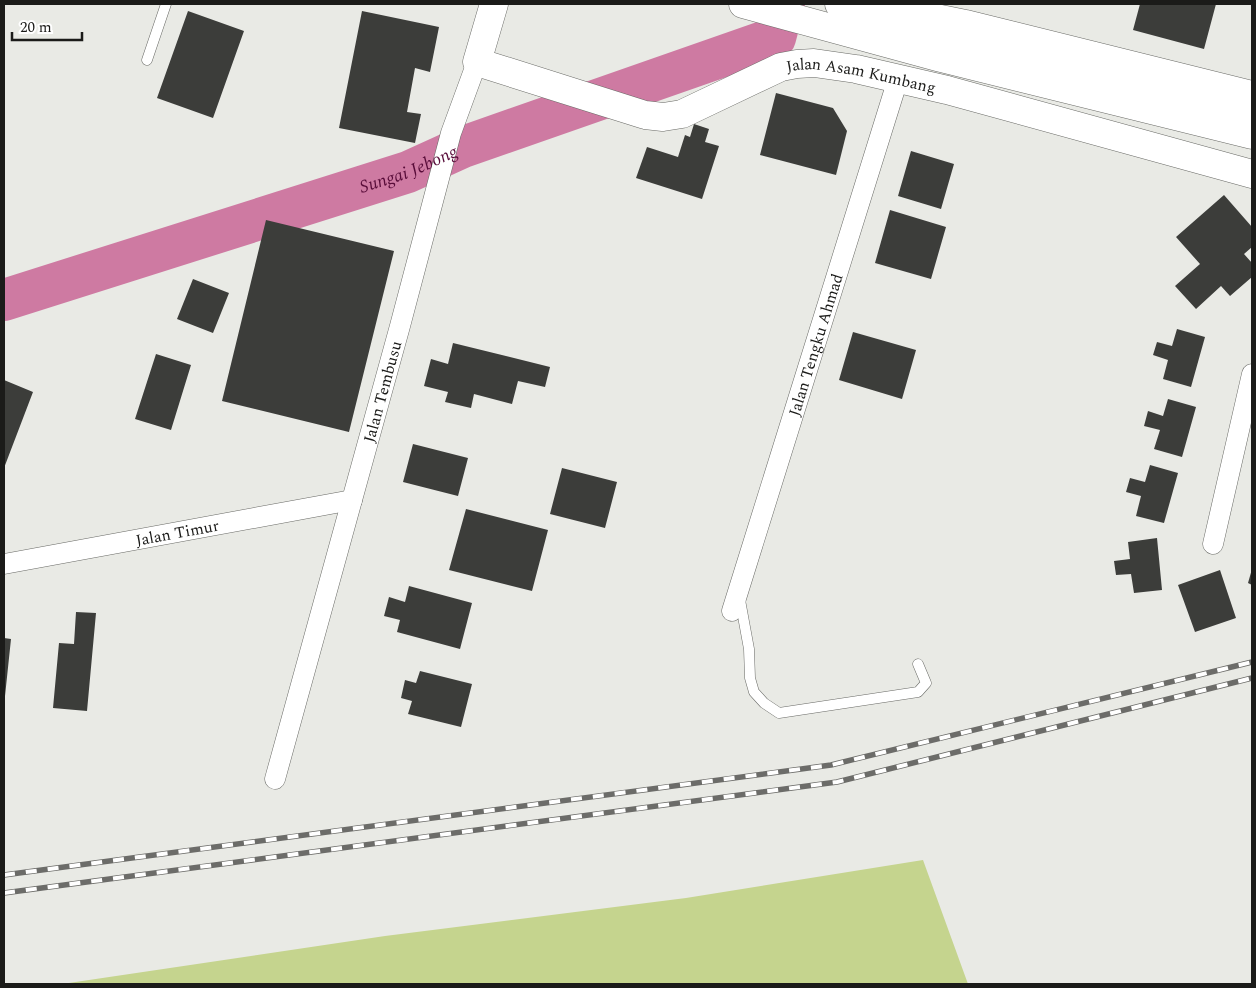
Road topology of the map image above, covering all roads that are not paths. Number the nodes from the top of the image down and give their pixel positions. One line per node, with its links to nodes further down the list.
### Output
1 (166, 4): 7 (lane)
2 (494, 4): 8 (main road, Jalan Tembusu)
3 (887, 4): 10 (street)
4 (751, 5): 6 (main road, Jalan Asam Kumbang)
5 (850, 5): 6 (main road, Jalan Asam Kumbang)
6 (944, 46): 11 (main road, Jalan Asam Kumbang); 12 (main road, Jalan Asam Kumbang)
7 (147, 60)
8 (477, 62): 9 (main road, Jalan Asam Kumbang); 15 (street, Jalan Tembusu)
9 (898, 79): 13 (main road, Jalan Asam Kumbang); 18 (street, Jalan Tengku Ahmad)
10 (1252, 91)
11 (1252, 111)
12 (1252, 135)
13 (1252, 174)
14 (1252, 374): 16 (street)
15 (352, 500): 17 (street, Jalan Timur); 21 (street, Jalan Tembusu)
16 (1212, 544)
17 (4, 564)
18 (738, 590): 19 (street, Jalan Tengku Ahmad); 20 (lane)
19 (732, 611)
20 (918, 664)
21 (274, 779)

